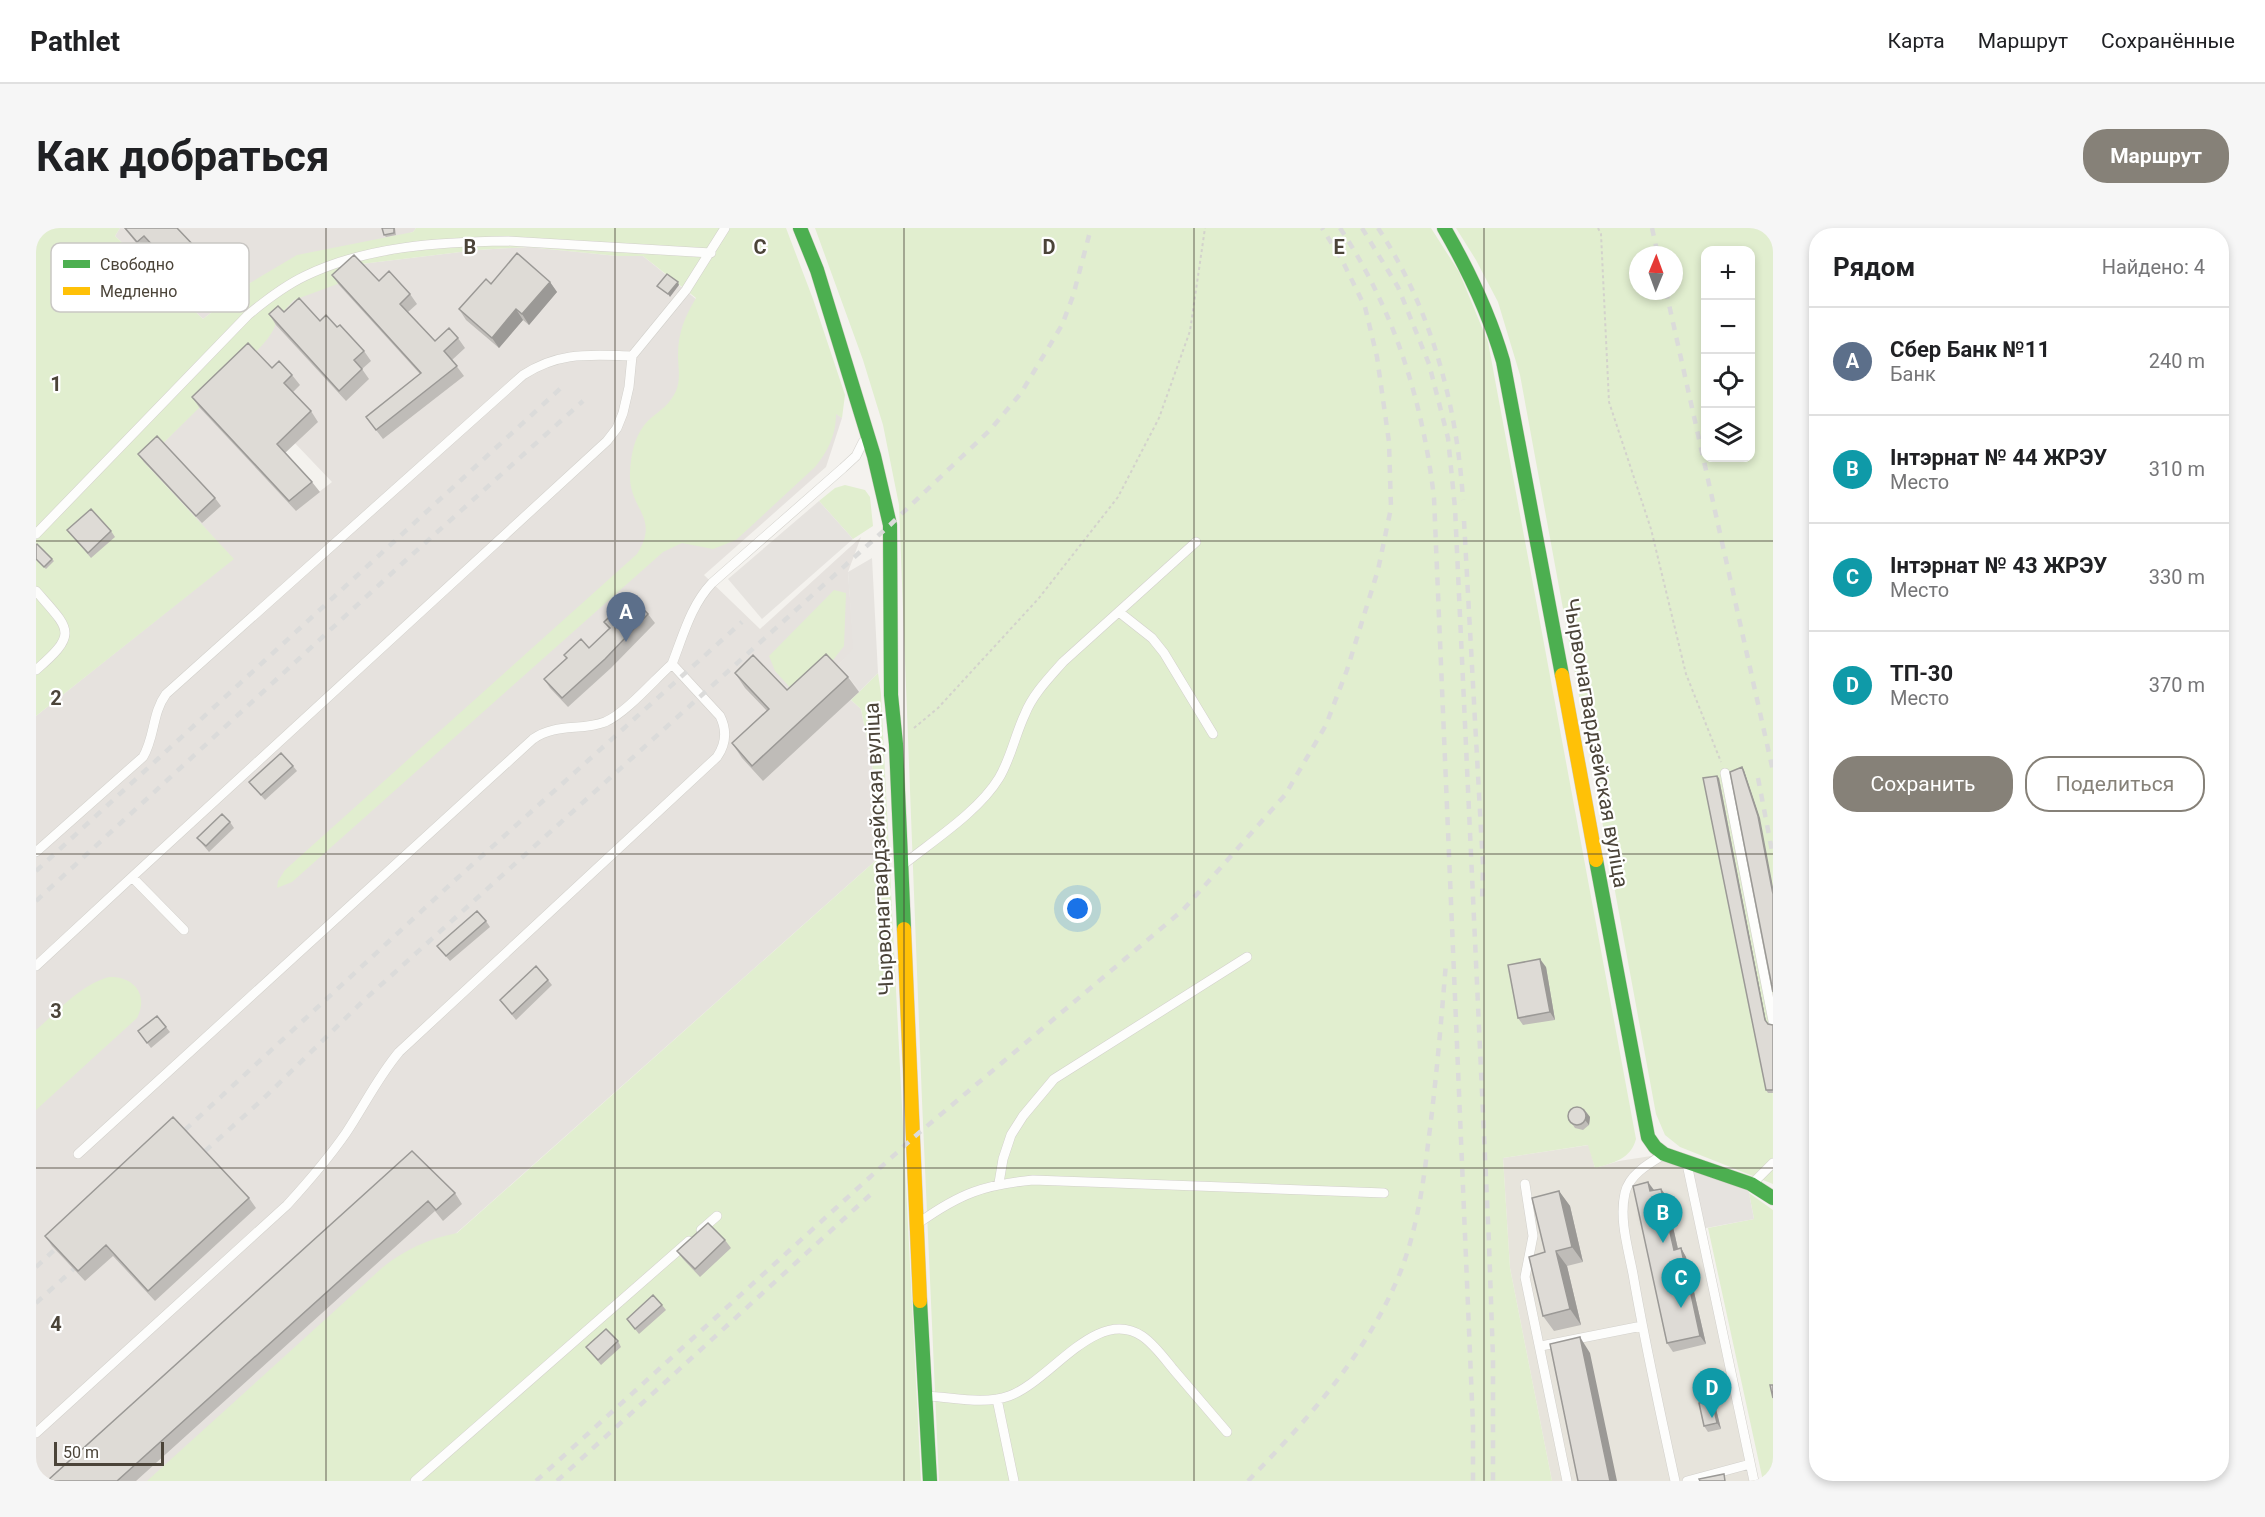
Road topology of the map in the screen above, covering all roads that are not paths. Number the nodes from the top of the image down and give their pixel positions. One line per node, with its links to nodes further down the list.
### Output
1 (725, 228): 4 (lane)
2 (800, 228): 6 (street, Чырвонагвардзейская вуліца)
3 (1444, 228): 23 (street, Чырвонагвардзейская вуліца)
4 (711, 253): 5 (lane); 7 (lane)
5 (632, 356): 15 (lane); 17 (lane)
6 (866, 431): 11 (lane); 16 (street, Чырвонагвардзейская вуліца)
7 (36, 534)
8 (1196, 542): 10 (lane)
9 (36, 591): 12 (lane)
10 (1119, 612): 13 (lane); 16 (lane)
11 (672, 664): 22 (lane); 38 (lane)
12 (36, 670)
13 (1213, 734)
14 (1725, 773): 21 (lane)
15 (36, 852)
16 (901, 867): 32 (street, Чырвонагвардзейская вуліца)
17 (132, 877): 18 (lane); 20 (lane)
18 (184, 930)
19 (1246, 957): 26 (lane)
20 (36, 966)
21 (1773, 1021)
22 (78, 1154)
23 (1664, 1154): 24 (street); 33 (lane)
24 (1686, 1162): 28 (street); 39 (lane)
25 (1773, 1163): 28 (lane)
26 (999, 1183): 29 (lane); 32 (lane)
27 (1526, 1184): 34 (lane)
28 (1751, 1184): 30 (street)
29 (1384, 1193)
30 (1773, 1198)
31 (717, 1216): 40 (lane)
32 (916, 1225): 35 (street, Чырвонагвардзейская вуліца)
33 (1642, 1326): 34 (lane); 44 (lane)
34 (1541, 1346): 43 (lane)
35 (926, 1396): 36 (lane); 41 (street, Чырвонагвардзейская вуліца)
36 (997, 1399): 37 (lane); 42 (lane)
37 (1227, 1432)
38 (36, 1433)
39 (1750, 1464): 45 (lane); 46 (lane)
40 (415, 1481)
41 (930, 1481)
42 (1014, 1481)
43 (1566, 1481)
44 (1675, 1481)
45 (1687, 1481)
46 (1754, 1481)

